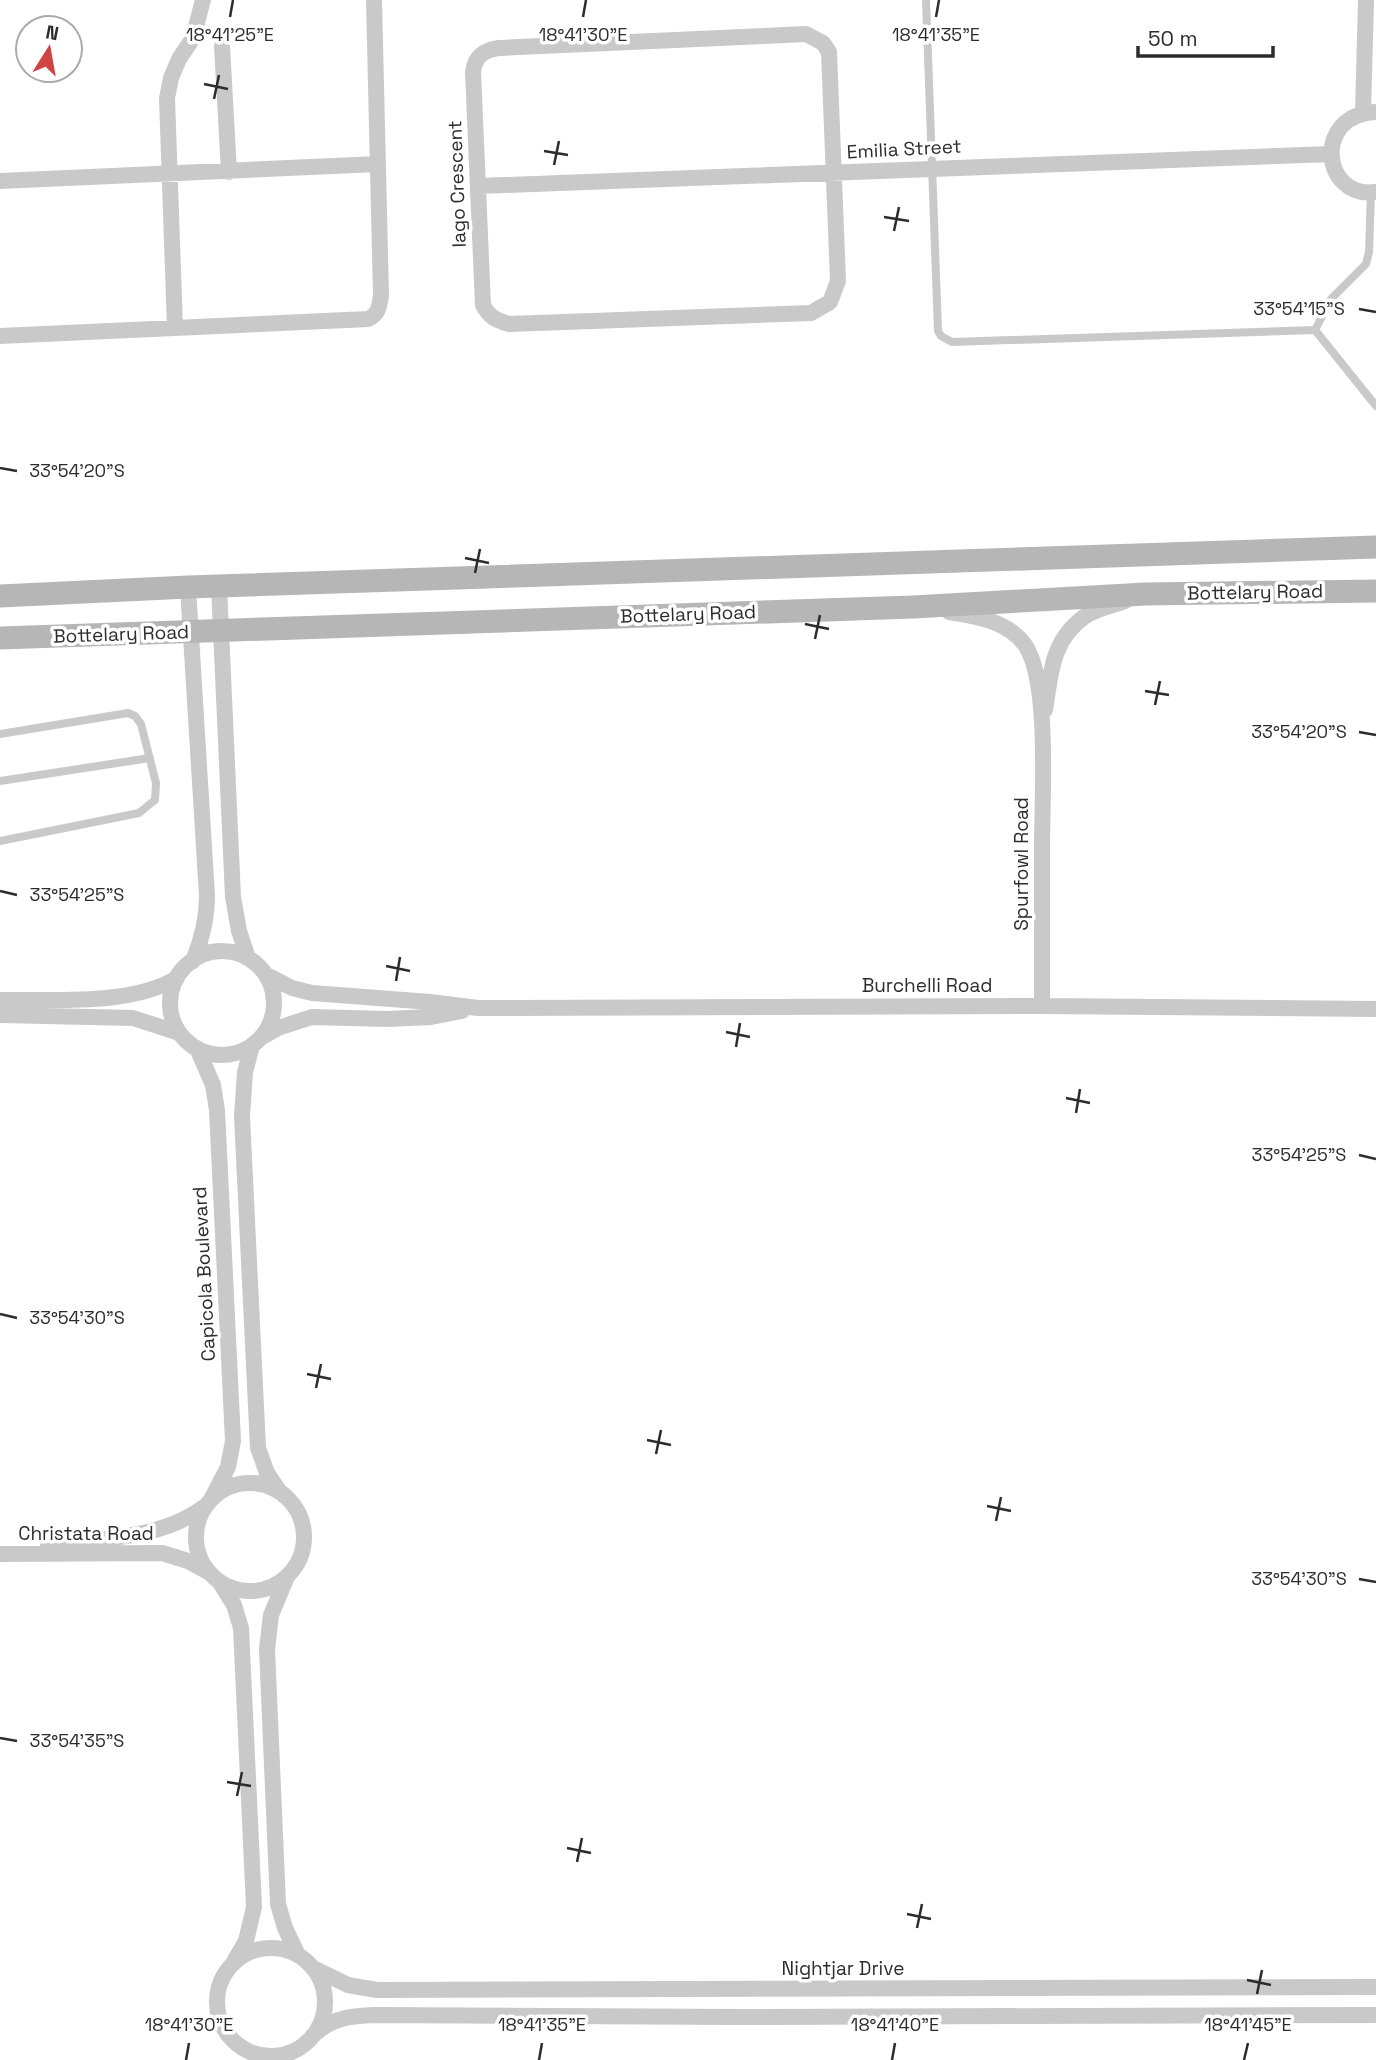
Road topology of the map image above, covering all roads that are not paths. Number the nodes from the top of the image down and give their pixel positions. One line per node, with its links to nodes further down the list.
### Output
1 (203, 0): 11 (street)
2 (374, 0): 8 (street)
3 (926, 0): 9 (lane)
4 (1369, 6): 6 (street)
5 (222, 46): 10 (street)
6 (1370, 113): 7 (street)
7 (1331, 154): 9 (street, Emilia Street); 15 (street)
8 (378, 164): 10 (street); 16 (street)
9 (933, 168): 12 (street, Emilia Street); 17 (lane)
10 (229, 172): 11 (street)
11 (168, 173): 13 (street); 16 (street)
12 (833, 173): 14 (street, Emilia Street); 14 (street, Iago Crescent); 14 (street, Iago Crescent)
13 (0, 181)
14 (479, 186)
15 (1373, 193): 17 (lane)
16 (175, 328): 18 (street)
17 (1315, 330): 19 (lane)
18 (0, 336)
19 (1376, 406)
20 (1376, 547): 21 (main road, Bottelary Road)
21 (219, 586): 22 (main road, Bottelary Road); 27 (street)
22 (188, 587): 25 (main road, Bottelary Road); 28 (street)
23 (1376, 591): 24 (main road, Bottelary Road)
24 (1145, 594): 26 (main road, Bottelary Road); 30 (street, Spurfowl Road)
25 (0, 596)
26 (913, 607): 27 (main road, Bottelary Road); 30 (street, Spurfowl Road)
27 (222, 629): 28 (main road, Bottelary Road); 35 (street)
28 (190, 631): 29 (main road, Bottelary Road); 36 (street)
29 (0, 638)
30 (1043, 723): 40 (street, Spurfowl Road)
31 (0, 734): 32 (lane)
32 (150, 758): 33 (lane); 34 (lane)
33 (0, 781)
34 (0, 841)
35 (248, 958): 36 (street); 37 (street)
36 (193, 961): 38 (street)
37 (265, 974): 41 (street, Burchelli Road); 45 (street)
38 (177, 978): 39 (street); 44 (street)
39 (0, 1000)
40 (1042, 1006): 41 (street, Burchelli Road); 42 (street, Burchelli Road)
41 (478, 1008): 45 (street, Burchelli Road)
42 (1376, 1009)
43 (0, 1015): 44 (street)
44 (179, 1032): 46 (street)
45 (257, 1042): 46 (street); 47 (street)
46 (197, 1048): 48 (street, Capicola Boulevard)
47 (279, 1492): 48 (street); 50 (street)
48 (208, 1502): 49 (street, Christata Road); 51 (street)
49 (0, 1553): 51 (street, Christata Road)
50 (287, 1577): 51 (street); 52 (street)
51 (214, 1578): 53 (street)
52 (298, 1955): 53 (street); 54 (street)
53 (232, 1965): 57 (street)
54 (315, 1969): 55 (street, Nightjar Drive); 57 (street)
55 (1376, 1987)
56 (1376, 2015): 57 (street)
57 (317, 2032)

